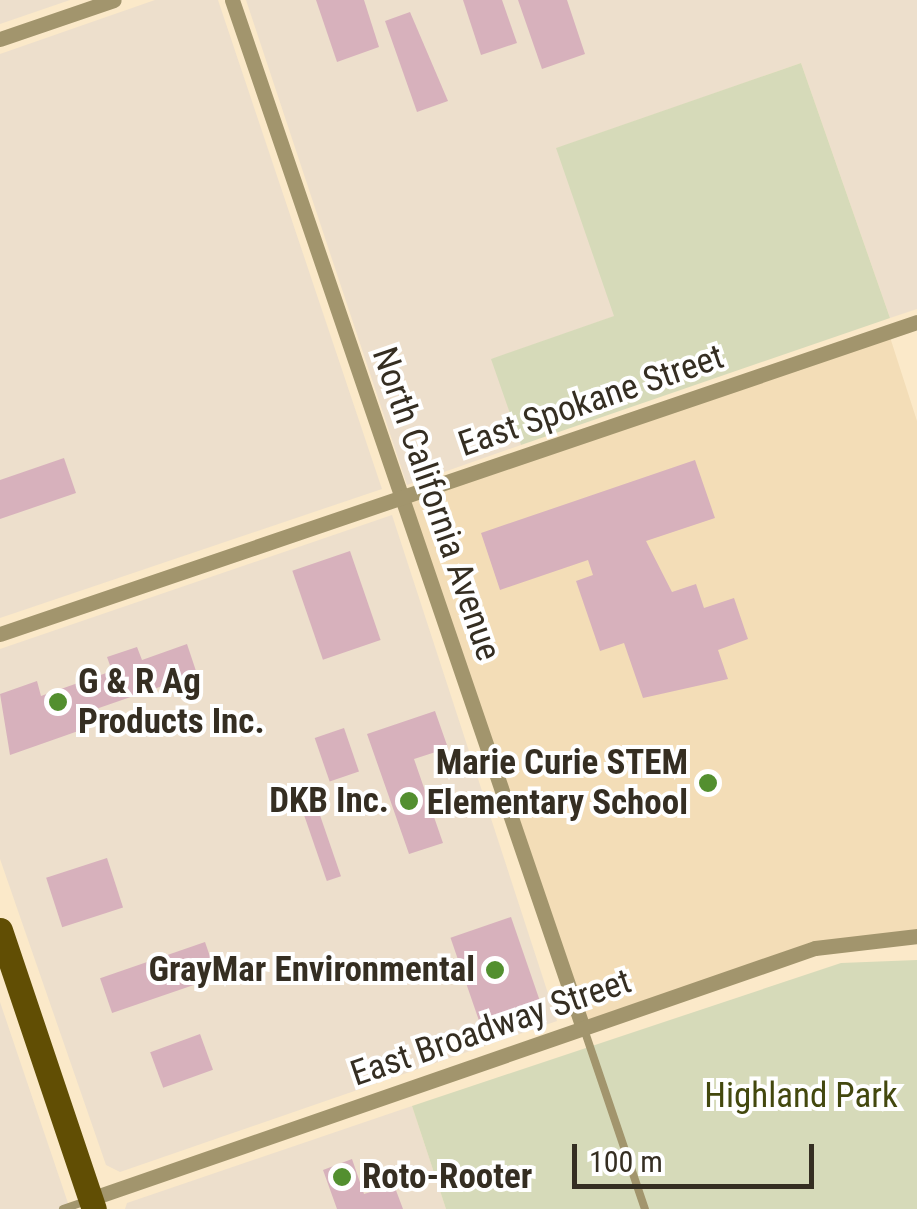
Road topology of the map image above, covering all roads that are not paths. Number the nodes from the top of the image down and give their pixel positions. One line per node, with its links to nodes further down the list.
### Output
1 (114, 0): 3 (street)
2 (232, 0): 5 (street, North California Avenue)
3 (0, 39)
4 (917, 322): 5 (street, East Spokane Street)
5 (402, 497): 6 (street, East Spokane Street); 9 (street, North California Avenue)
6 (0, 634)
7 (0, 930): 10 (main road)
8 (917, 936): 9 (street, East Broadway Street)
9 (583, 1028): 10 (street, East Broadway Street); 12 (lane)
10 (92, 1204): 11 (lane)
11 (62, 1209)
12 (645, 1209)

